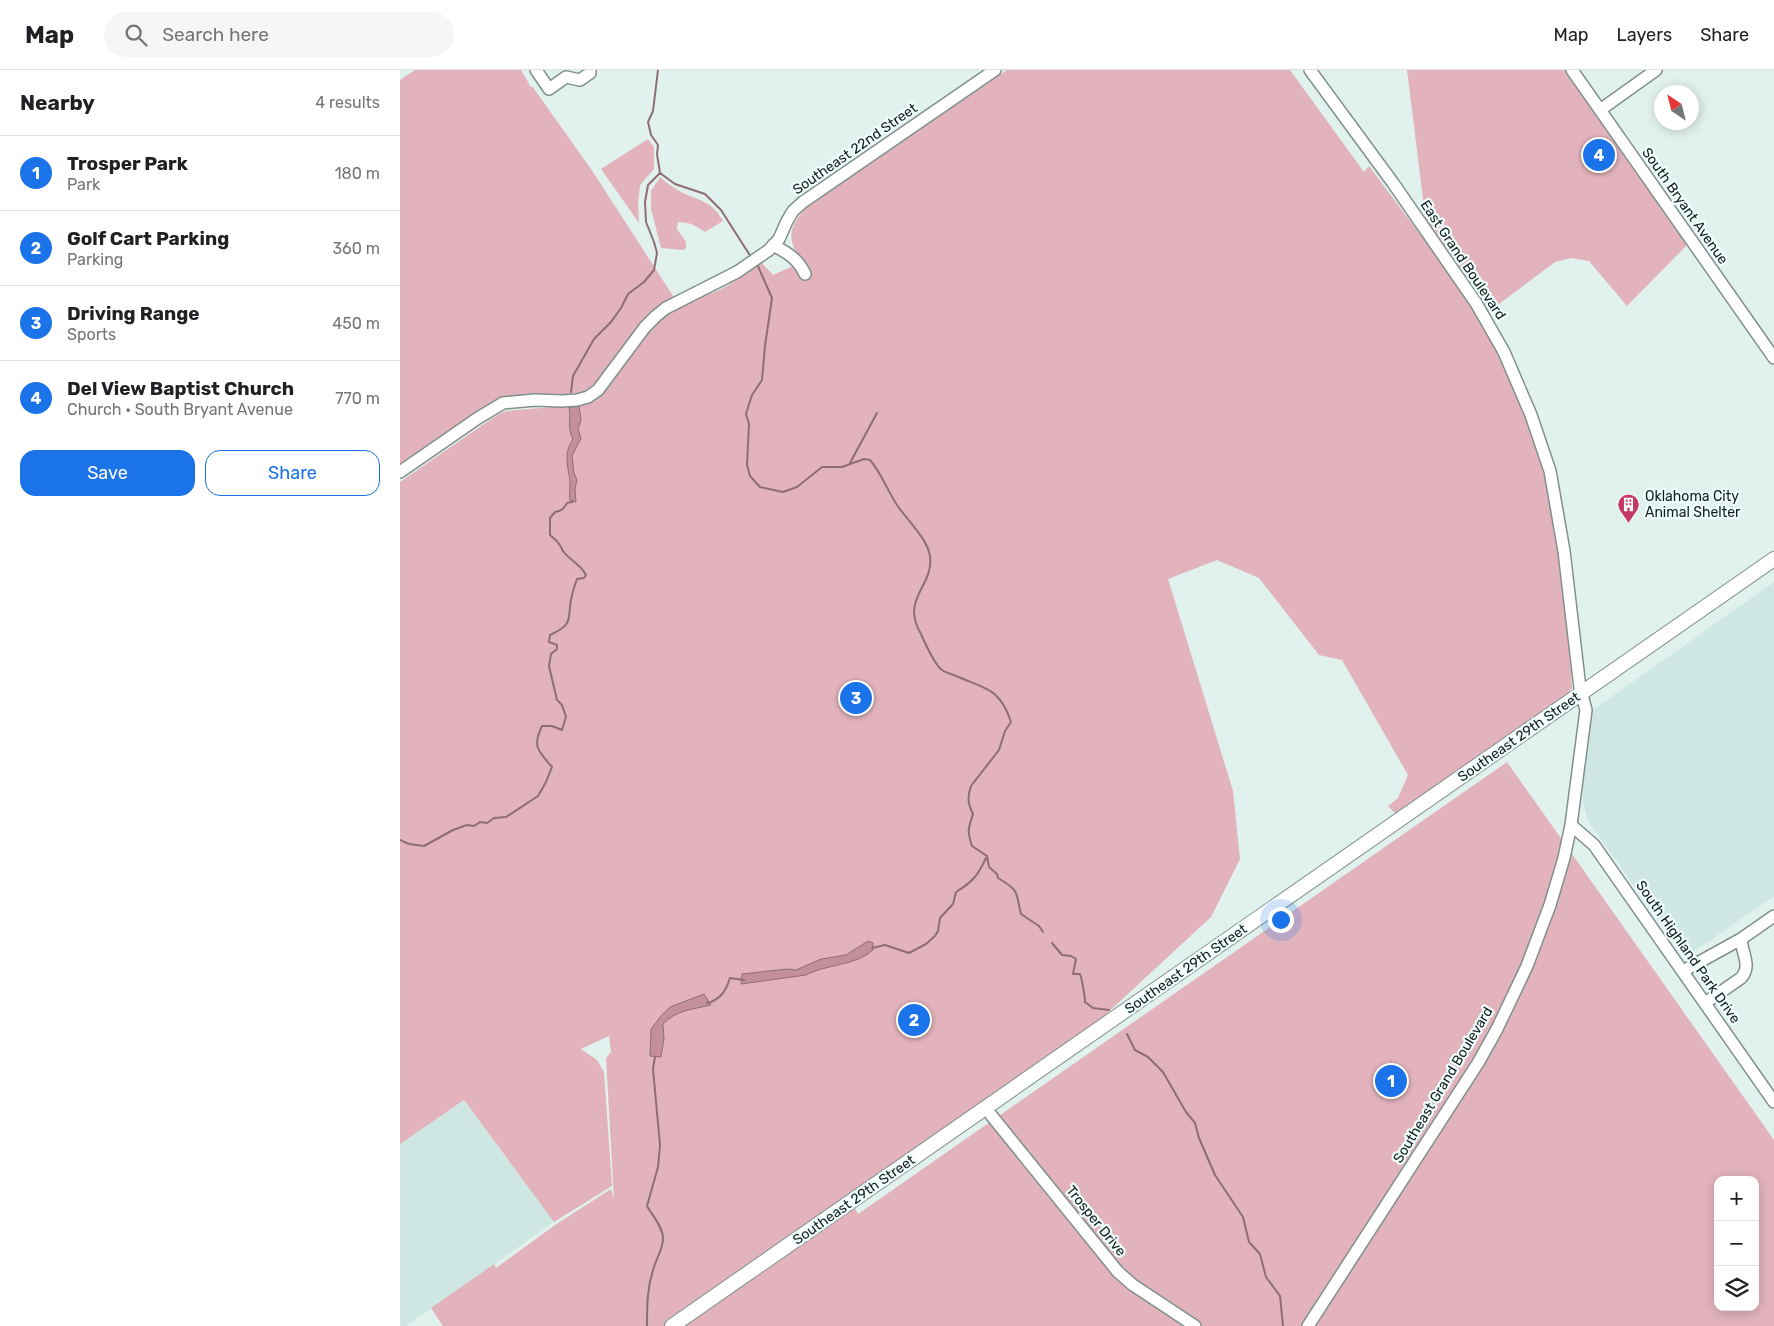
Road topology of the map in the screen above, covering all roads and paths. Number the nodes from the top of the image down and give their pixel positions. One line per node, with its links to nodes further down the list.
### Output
1 (536, 70): 7 (street)
2 (590, 70): 7 (street)
3 (995, 70): 9 (street, Southeast 22nd Street)
4 (1310, 70): 16 (street, East Grand Boulevard)
5 (1572, 70): 8 (street, South Bryant Avenue)
6 (1656, 70): 8 (street)
7 (566, 74)
8 (1600, 110): 11 (street, South Bryant Avenue)
9 (773, 246): 10 (street); 12 (street, Southeast 22nd Street)
10 (805, 274)
11 (1774, 358)
12 (400, 472)
13 (1774, 559): 15 (main road, Southeast 29th Street)
14 (1774, 570): 15 (main road, Southeast 29th Street)
15 (1699, 617): 16 (main road, Southeast 29th Street)
16 (1583, 698): 17 (street, Southeast Grand Boulevard); 23 (main road, Southeast 29th Street)
17 (1571, 825): 20 (street, South Highland Park Drive); 27 (street, Southeast Grand Boulevard)
18 (1774, 916): 19 (street)
19 (1741, 939): 20 (street); 21 (street)
20 (1683, 971): 21 (street, South Highland Park Drive)
21 (1705, 1003): 22 (street, South Highland Park Drive)
22 (1774, 1102)
23 (988, 1112): 24 (main road, Southeast 29th Street); 25 (main road, Southeast 29th Street); 26 (street, Trosper Drive)
24 (672, 1326)
25 (688, 1326)
26 (1195, 1326)
27 (1308, 1326)

